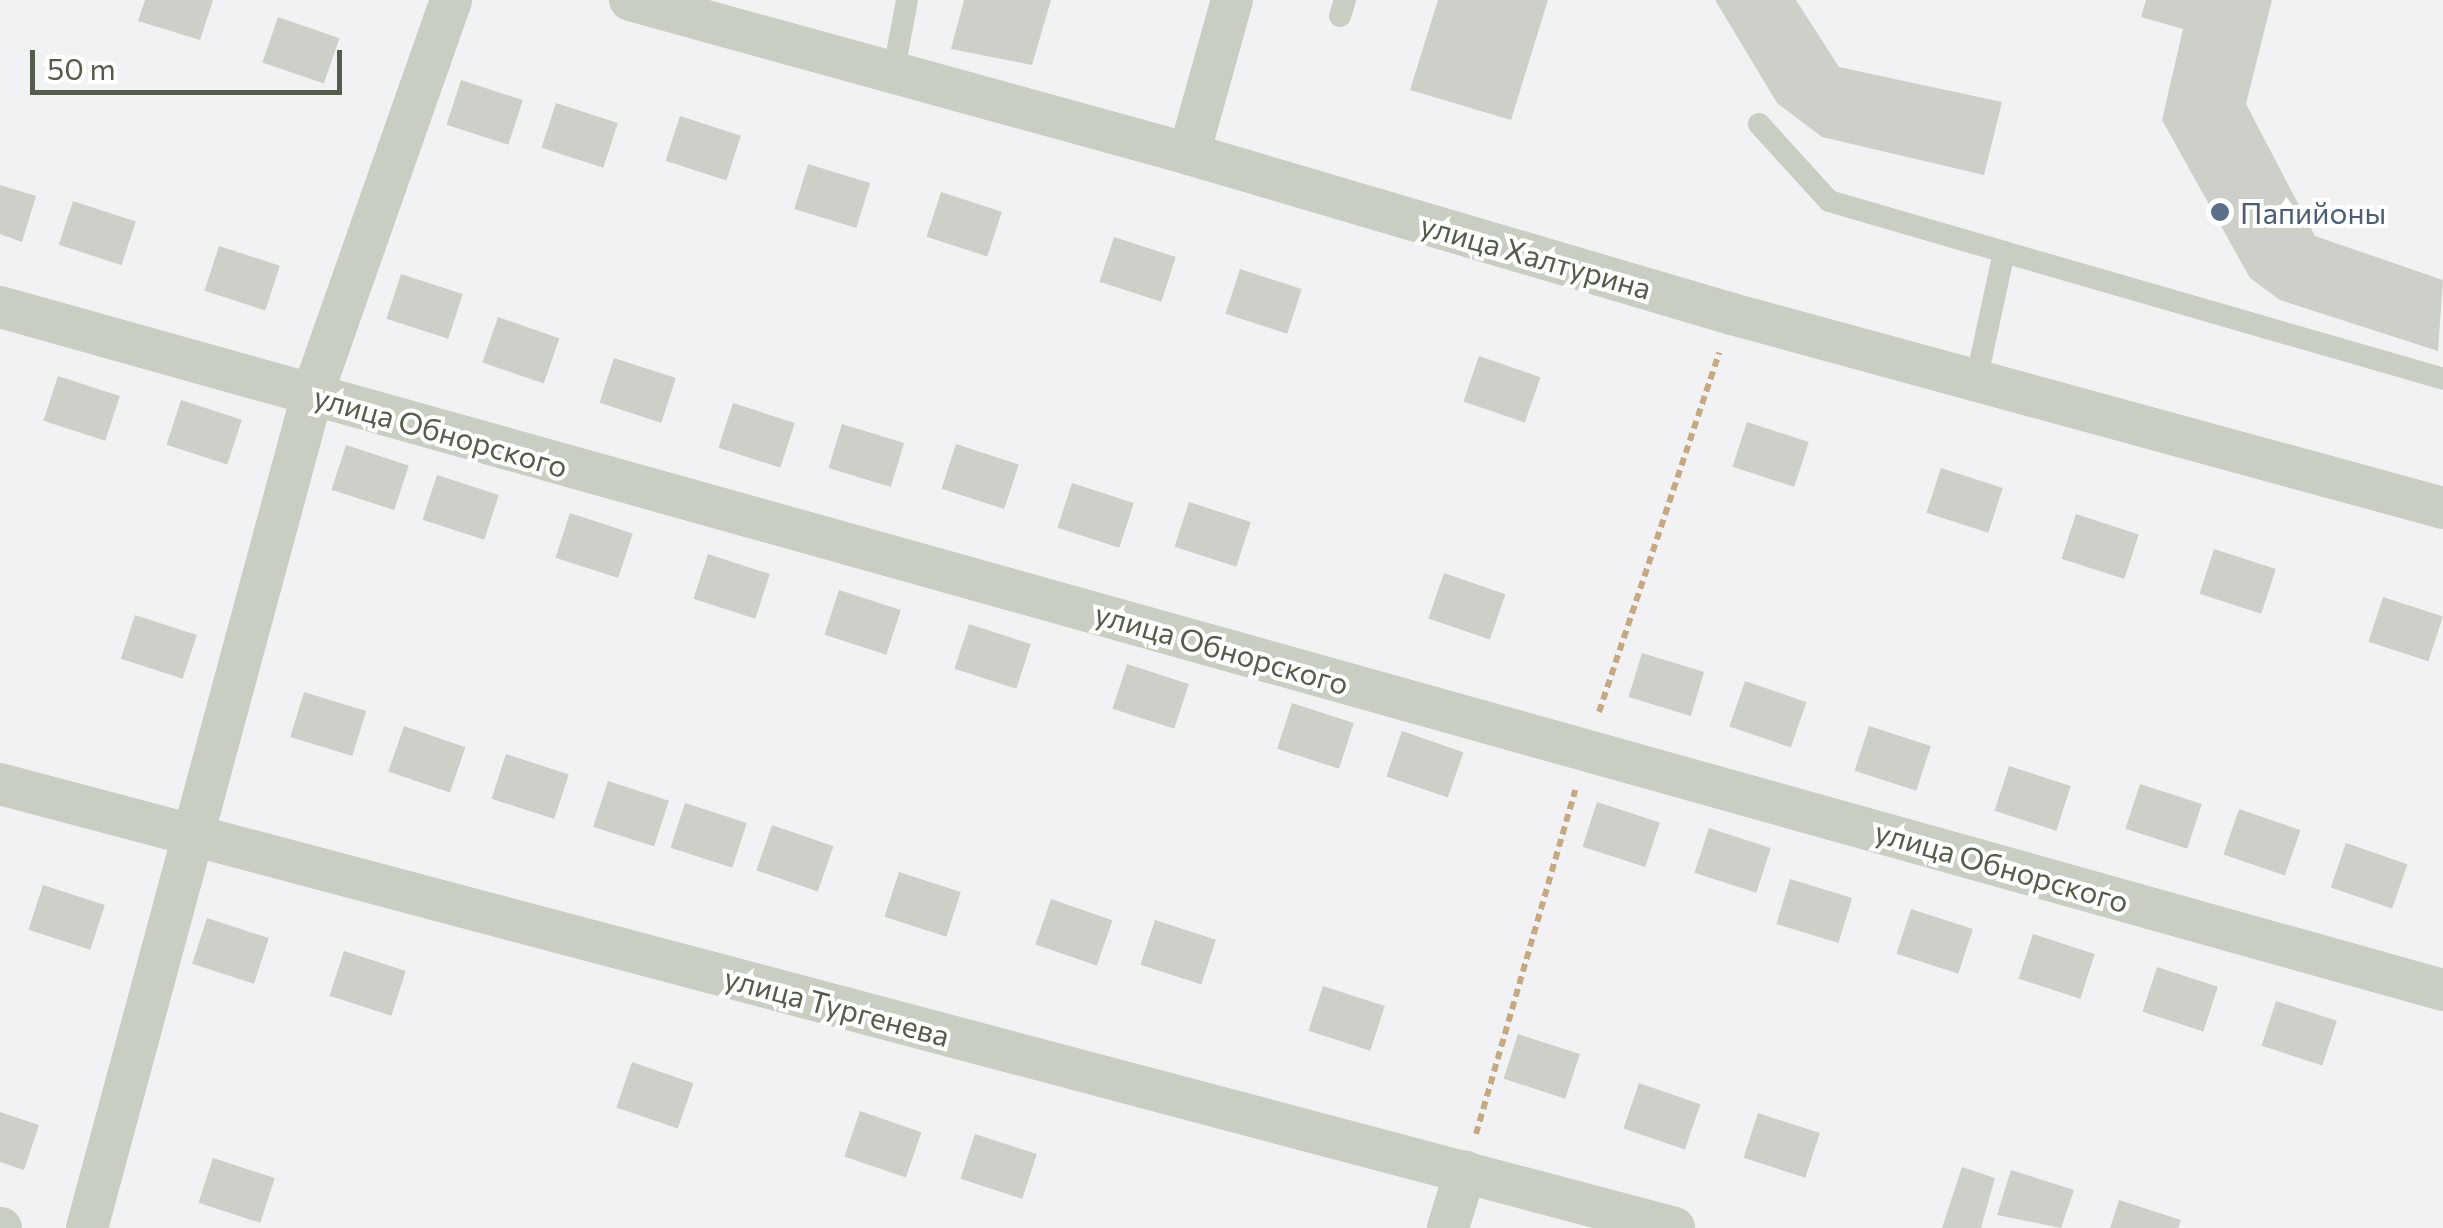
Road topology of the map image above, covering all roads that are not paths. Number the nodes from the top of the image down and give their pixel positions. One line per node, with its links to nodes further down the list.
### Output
1 (452, 0): 12 (street)
2 (630, 0): 5 (street, улица Халтурина)
3 (908, 0): 5 (lane)
4 (1232, 0): 7 (street)
5 (893, 74): 7 (street, улица Халтурина)
6 (1759, 124): 8 (lane)
7 (1190, 154): 11 (street, улица Халтурина)
8 (2004, 252): 10 (lane); 11 (lane)
9 (0, 308): 12 (street, улица Обнорского)
10 (2443, 380)
11 (1976, 381): 13 (street, улица Халтурина)
12 (312, 395): 15 (street); 16 (street, улица Обнорского)
13 (2443, 508)
14 (0, 784): 15 (street, улица Тургенева)
15 (192, 835): 17 (street, улица Тургенева); 18 (street)
16 (2443, 990)
17 (1465, 1172): 19 (street); 20 (street, улица Тургенева)
18 (87, 1228)
19 (1448, 1228)
20 (1674, 1228)

